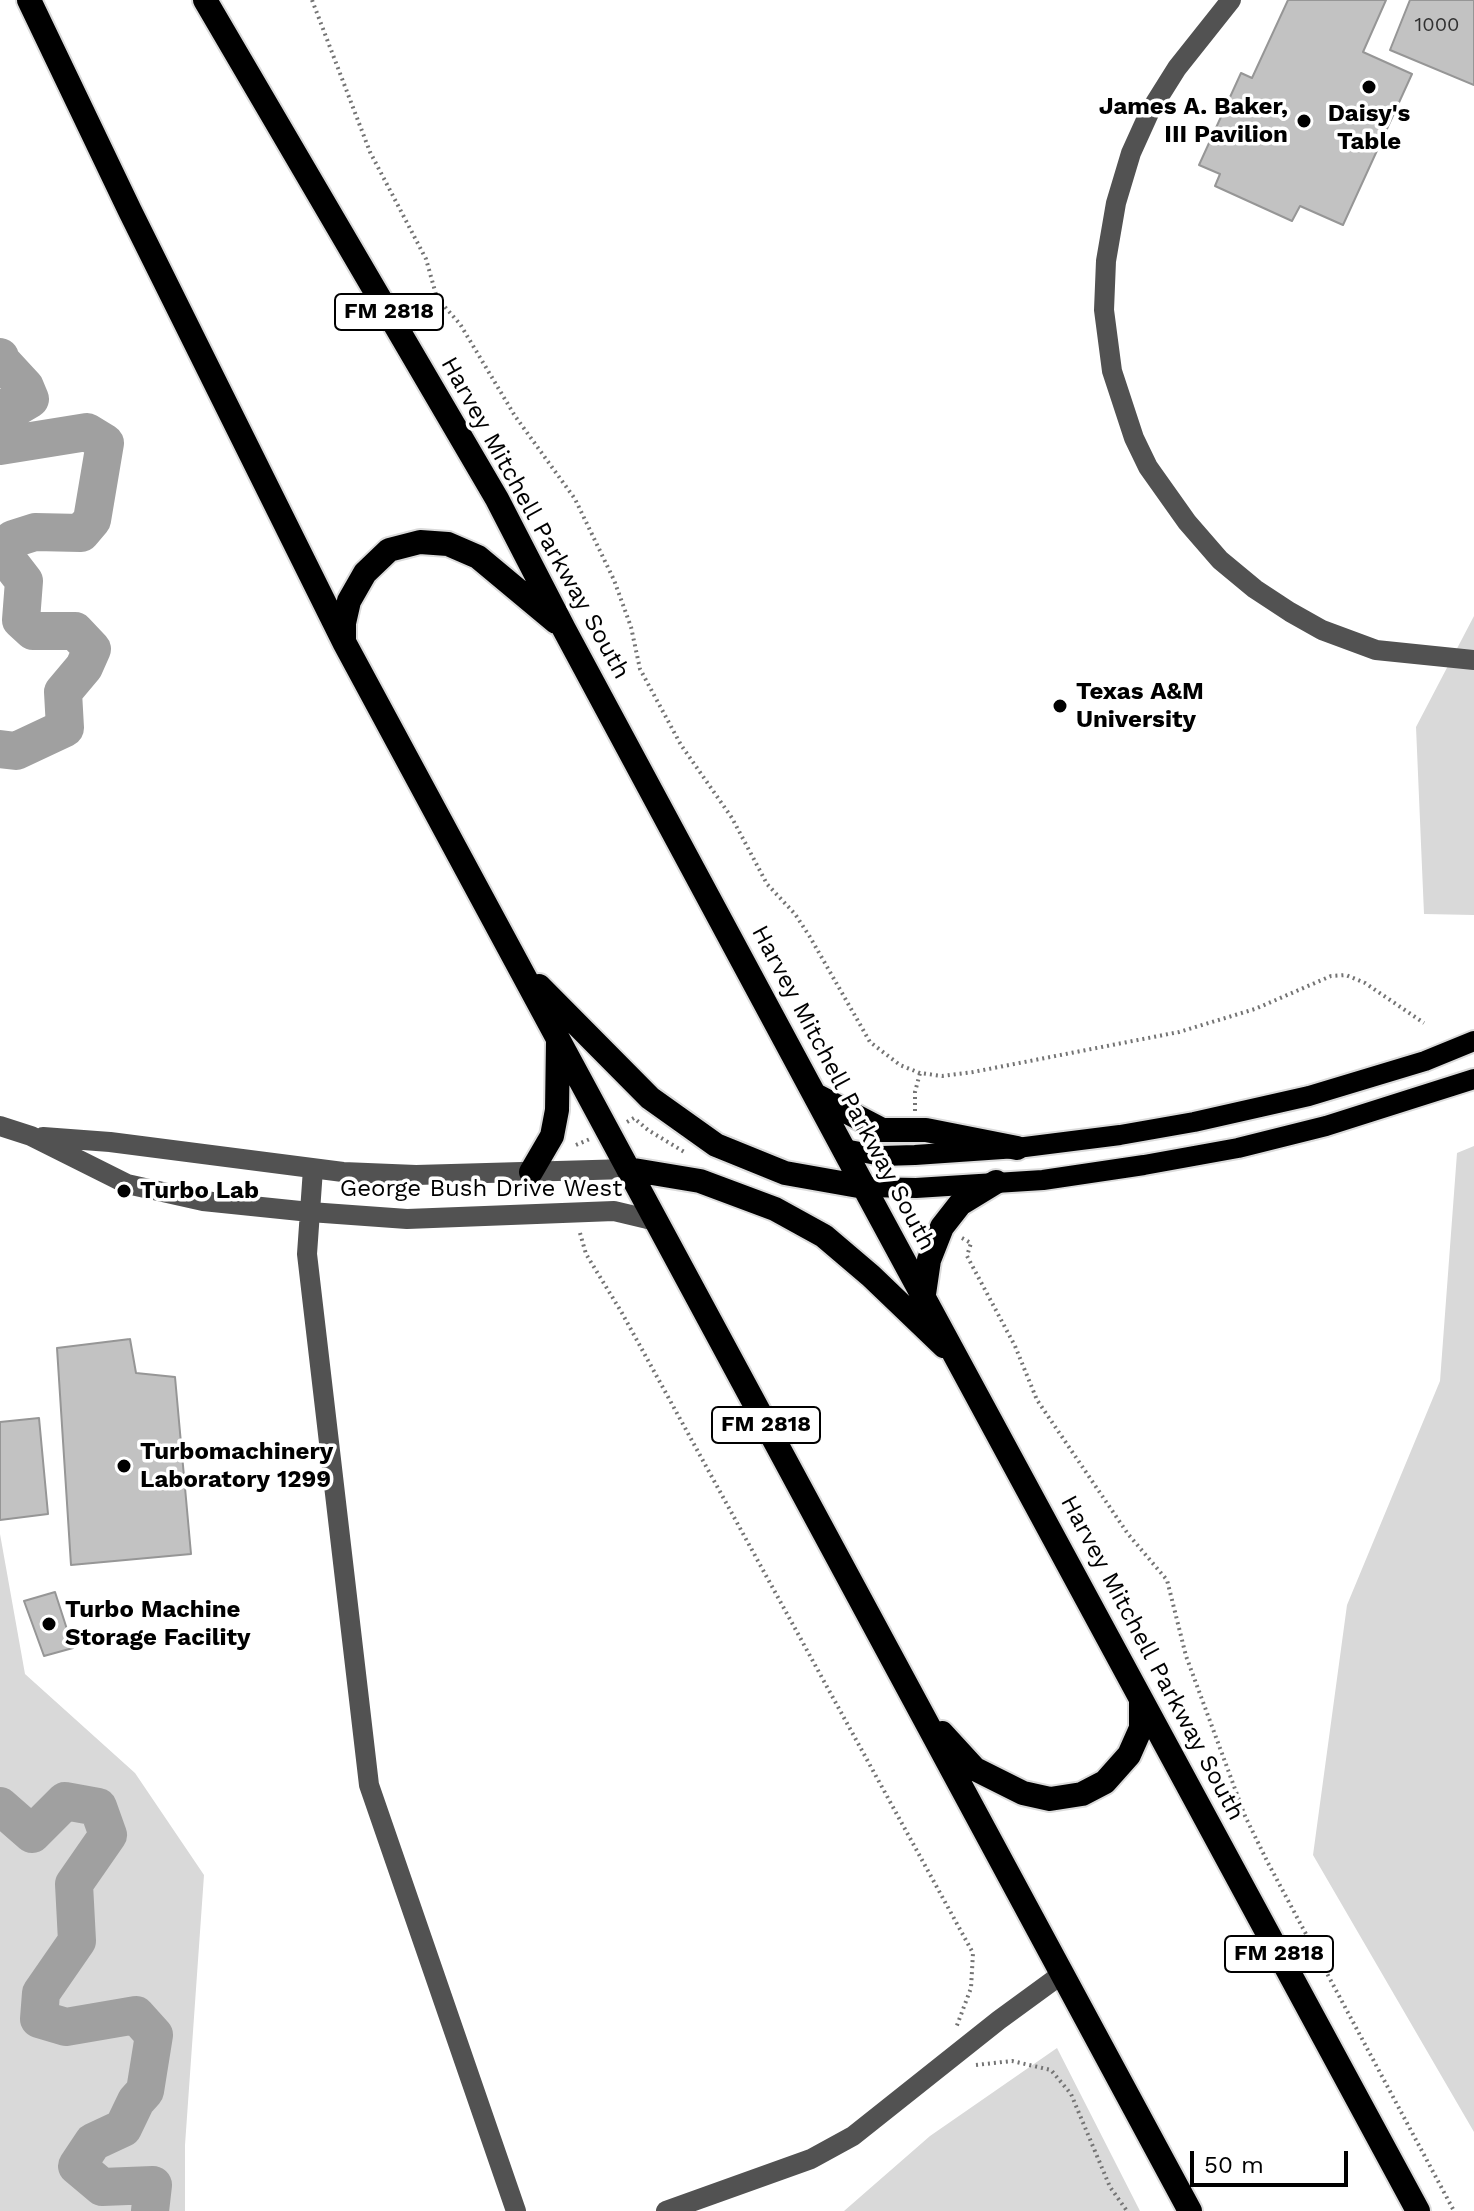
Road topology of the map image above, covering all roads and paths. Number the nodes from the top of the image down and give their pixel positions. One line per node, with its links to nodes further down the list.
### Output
1 (29, 0): 6 (highway, FM 2818)
2 (205, 0): 5 (highway, Harvey Mitchell Parkway South / FM 2818)
3 (312, 0): 12 (path)
4 (1231, 0): 7 (street)
5 (564, 629): 6 (highway); 14 (highway, Harvey Mitchell Parkway South / FM 2818)
6 (344, 642): 8 (highway, FM 2818)
7 (1474, 660)
8 (518, 964): 10 (highway, FM 2818); 26 (highway)
9 (1424, 1023): 12 (path)
10 (558, 1038): 18 (highway); 22 (highway, FM 2818)
11 (1474, 1041): 19 (main road)
12 (920, 1073): 15 (path)
13 (1474, 1079): 25 (main road)
14 (815, 1095): 19 (highway); 20 (highway, Harvey Mitchell Parkway South / FM 2818)
15 (915, 1121)
16 (0, 1126): 17 (street, George Bush Drive West)
17 (31, 1136): 21 (street, George Bush Drive West); 27 (street, George Bush Drive West)
18 (552, 1136): 23 (path); 24 (highway)
19 (1017, 1148): 20 (main road)
20 (844, 1149): 26 (highway, Harvey Mitchell Parkway South / FM 2818)
21 (313, 1169): 24 (street, George Bush Drive West); 27 (street)
22 (628, 1169): 23 (street, George Bush Drive West); 31 (highway, FM 2818); 34 (highway)
23 (577, 1171): 24 (street, George Bush Drive West)
24 (531, 1172)
25 (996, 1182): 26 (main road); 33 (highway)
26 (864, 1187): 33 (highway, Harvey Mitchell Parkway South / FM 2818)
27 (310, 1212): 28 (street, George Bush Drive West); 39 (street)
28 (579, 1212): 31 (street, George Bush Drive West); 38 (path)
29 (919, 1213): 30 (path)
30 (911, 1220)
31 (656, 1221): 36 (highway, FM 2818)
32 (959, 1237): 44 (path)
33 (924, 1294): 34 (highway, Harvey Mitchell Parkway South / FM 2818)
34 (960, 1362): 35 (highway, Harvey Mitchell Parkway South / FM 2818)
35 (1141, 1696): 36 (highway); 43 (highway, Harvey Mitchell Parkway South / FM 2818)
36 (919, 1707): 37 (highway, FM 2818)
37 (1062, 1974): 38 (street); 42 (highway, FM 2818)
38 (963, 2048): 40 (street); 41 (path)
39 (516, 2211)
40 (666, 2211)
41 (1127, 2211)
42 (1190, 2211)
43 (1418, 2211)
44 (1454, 2211)

